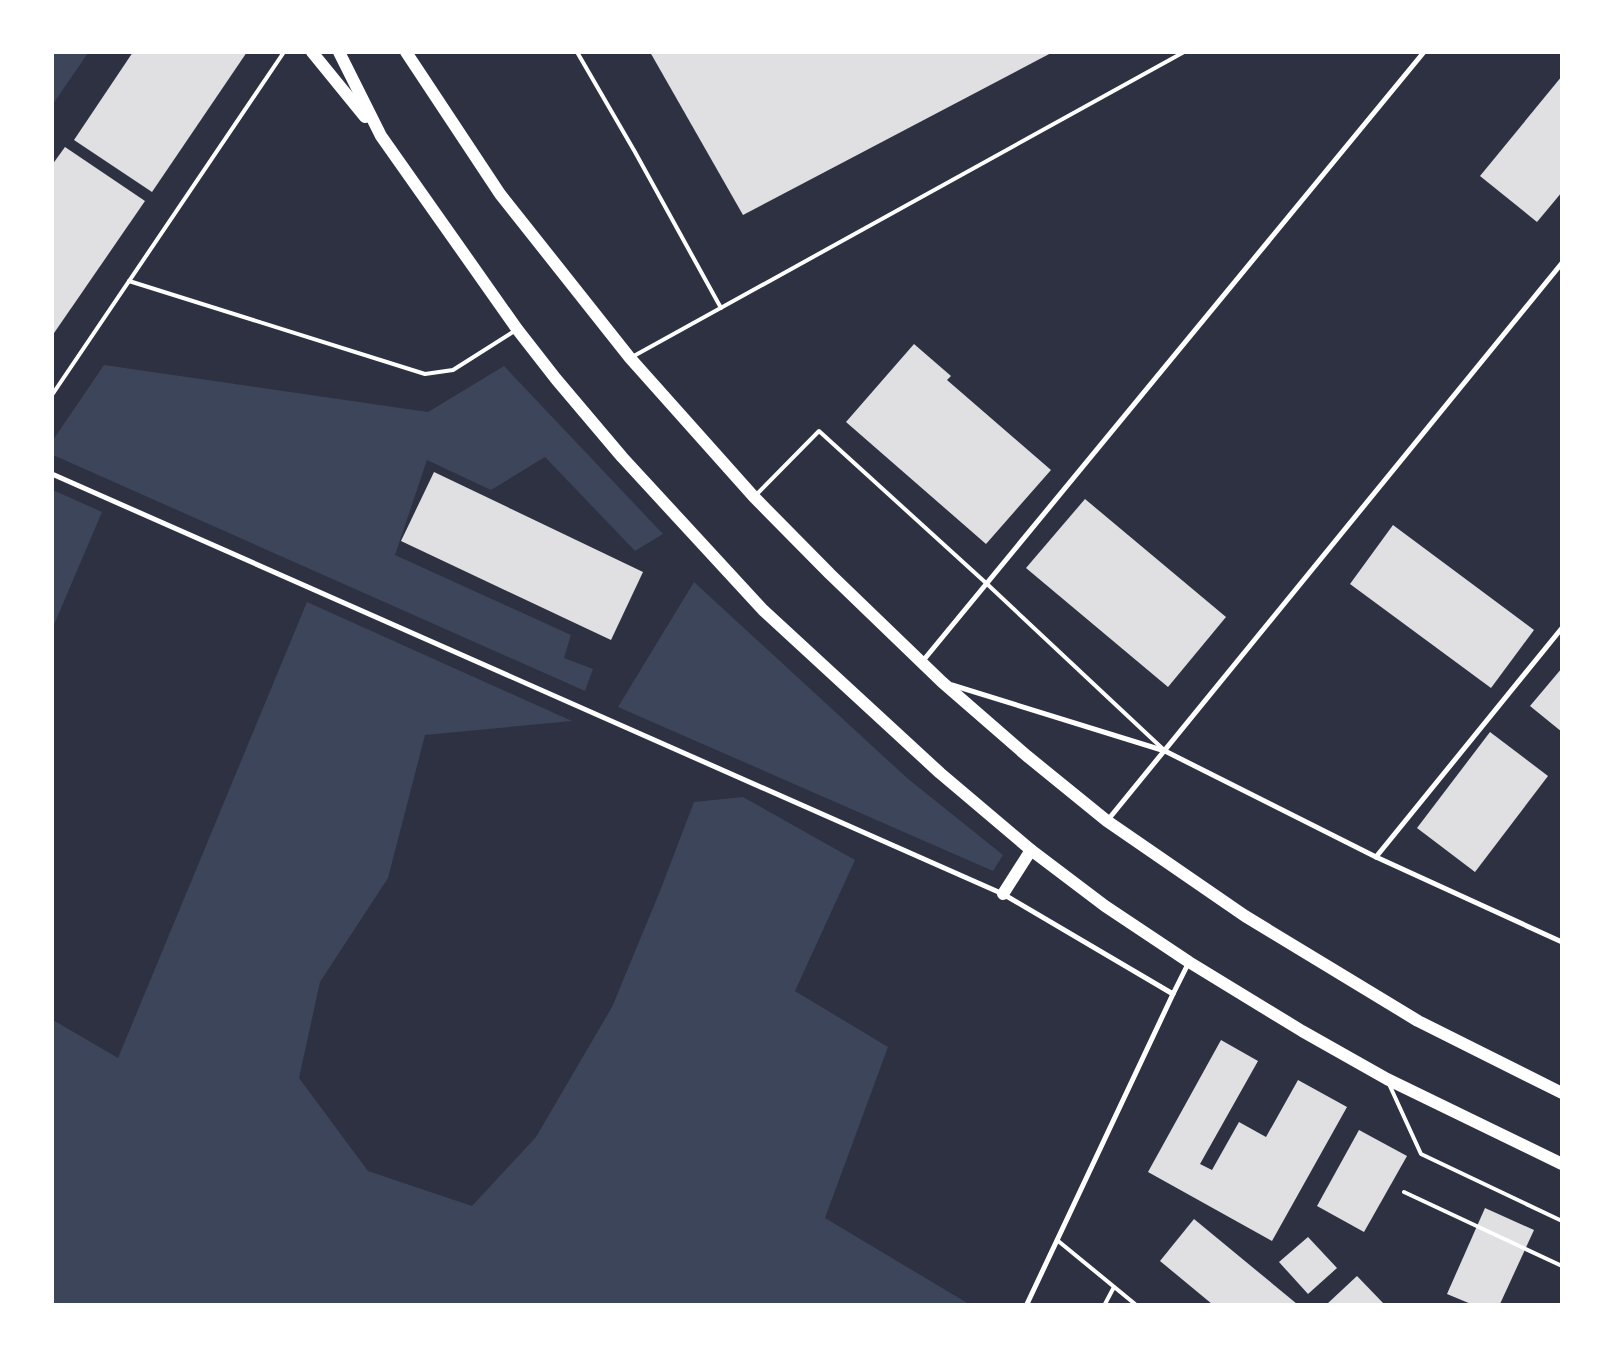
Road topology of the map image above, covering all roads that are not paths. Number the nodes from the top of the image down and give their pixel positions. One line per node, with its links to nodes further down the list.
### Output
1 (284, 52): 12 (lane)
2 (312, 52): 10 (main road)
3 (339, 52): 10 (main road)
4 (406, 52): 9 (main road)
5 (412, 52): 9 (main road)
6 (577, 52): 13 (lane)
7 (1184, 52): 13 (lane)
8 (1424, 52): 19 (street)
9 (420, 76): 15 (main road)
10 (381, 136): 14 (main road)
11 (1562, 263): 23 (street)
12 (129, 281): 14 (lane); 16 (lane)
13 (721, 308): 15 (lane)
14 (517, 329): 25 (main road)
15 (630, 358): 18 (main road)
16 (52, 395)
17 (52, 474): 27 (street)
18 (754, 497): 19 (lane); 21 (main road)
19 (986, 583): 21 (street); 23 (lane)
20 (1562, 628): 26 (street)
21 (920, 663): 22 (main road)
22 (942, 682): 23 (street); 24 (main road)
23 (1165, 751): 24 (street); 26 (street)
24 (1107, 821): 32 (main road)
25 (1031, 850): 27 (main road); 29 (main road)
26 (1376, 857): 28 (street)
27 (1003, 894): 30 (street)
28 (1562, 942)
29 (1189, 962): 30 (street); 31 (main road)
30 (1173, 994): 36 (street)
31 (1387, 1079): 33 (main road); 35 (lane)
32 (1562, 1093)
33 (1562, 1164)
34 (1404, 1192): 37 (lane)
35 (1562, 1221)
36 (1057, 1240): 38 (lane); 39 (street)
37 (1562, 1266)
38 (1114, 1287): 40 (lane); 41 (lane)
39 (1027, 1304)
40 (1105, 1304)
41 (1135, 1304)

